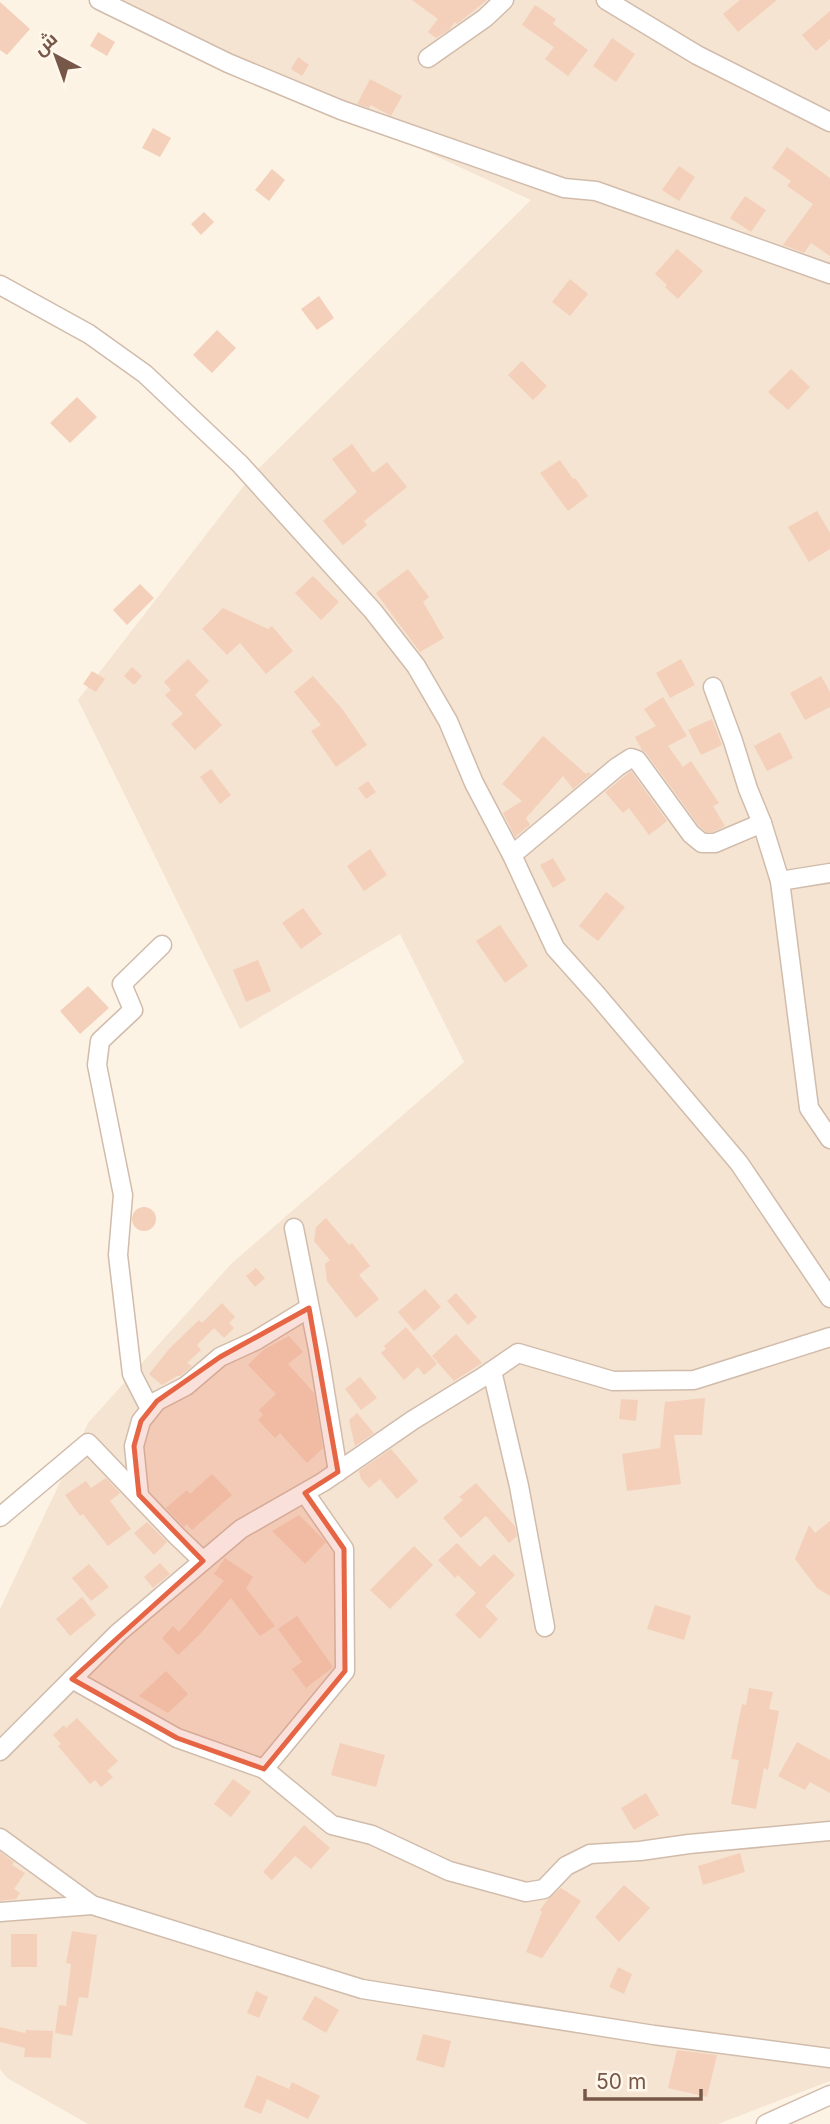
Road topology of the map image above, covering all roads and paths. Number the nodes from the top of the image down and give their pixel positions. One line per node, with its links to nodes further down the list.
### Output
1 (99, 0): 6 (street)
2 (505, 0): 4 (street)
3 (606, 0): 5 (street)
4 (428, 58)
5 (830, 122)
6 (830, 274)
7 (0, 285): 10 (street)
8 (713, 687): 9 (street)
9 (762, 823): 10 (street); 12 (street)
10 (512, 855): 16 (street)
11 (830, 873): 12 (street)
12 (780, 881): 14 (street)
13 (162, 945): 20 (street)
14 (830, 1139)
15 (294, 1228): 17 (street)
16 (830, 1298)
17 (310, 1308): 20 (street); 21 (street)
18 (830, 1336): 19 (street)
19 (492, 1371): 21 (street); 26 (street)
20 (150, 1409): 23 (street)
21 (338, 1472): 22 (street)
22 (305, 1493): 25 (street); 29 (street)
23 (139, 1496): 24 (street); 25 (street)
24 (0, 1517)
25 (203, 1561): 27 (street)
26 (545, 1627)
27 (72, 1679): 28 (street); 29 (street)
28 (0, 1751)
29 (264, 1769): 30 (street)
30 (830, 1831)
31 (0, 1838): 32 (street)
32 (92, 1905): 33 (street); 34 (street)
33 (0, 1912)
34 (830, 2058)
35 (830, 2095): 36 (street)
36 (766, 2124)

